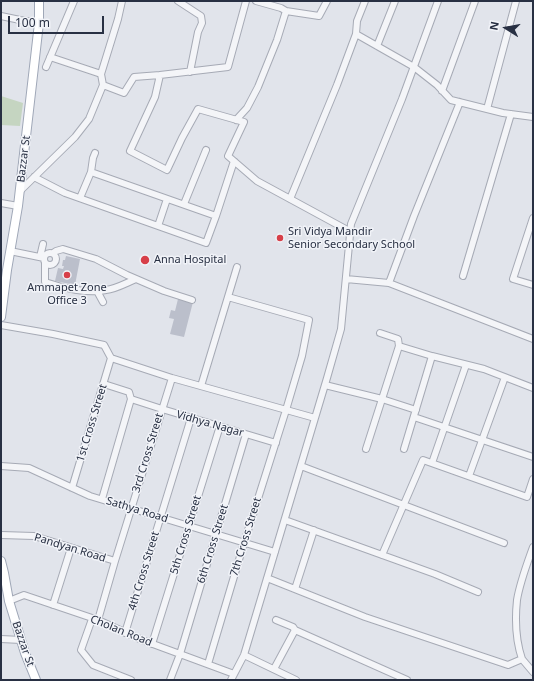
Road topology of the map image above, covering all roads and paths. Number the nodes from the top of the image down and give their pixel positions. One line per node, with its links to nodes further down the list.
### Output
1 (39, 1): 15 (main road, Bazzar St)
2 (74, 1): 18 (street)
3 (122, 1): 22 (street)
4 (178, 1): 21 (street)
5 (246, 1): 21 (street)
6 (256, 1): 13 (street)
7 (327, 1): 13 (street)
8 (365, 1): 16 (street)
9 (395, 1): 17 (street)
10 (438, 1): 20 (street)
11 (475, 1): 25 (street)
12 (516, 1): 27 (street)
13 (286, 11): 30 (street)
14 (1, 16): 15 (street)
15 (39, 22): 36 (main road, Bazzar St)
16 (356, 34): 17 (street); 39 (street)
17 (378, 46): 20 (street)
18 (50, 57): 19 (street); 22 (street)
19 (46, 67)
20 (414, 67): 25 (street); 46 (street)
21 (190, 72): 23 (street)
22 (101, 74): 24 (street)
23 (160, 75): 24 (street); 30 (street)
24 (102, 86): 35 (street)
25 (442, 91): 26 (street)
26 (460, 102): 27 (street); 55 (street)
27 (487, 109): 28 (street)
28 (511, 114): 29 (street); 52 (street)
29 (533, 117)
30 (236, 120): 33 (street)
31 (206, 150): 41 (street)
32 (95, 153): 34 (street)
33 (234, 161): 39 (street); 43 (street)
34 (91, 172): 37 (street); 38 (street)
35 (34, 177): 36 (street); 37 (street)
36 (20, 191): 42 (main road, Bazzar St)
37 (80, 198): 45 (street)
38 (168, 199): 41 (street); 45 (street)
39 (290, 199): 46 (street)
40 (1, 203): 42 (street)
41 (184, 204): 43 (street)
42 (18, 206): 48 (main road, Bazzar St)
43 (216, 216): 45 (street)
44 (533, 218): 56 (street)
45 (158, 226)
46 (351, 232): 54 (street)
47 (43, 244): 50 (street)
48 (10, 251): 50 (street); 61 (main road, Bazzar St)
49 (53, 253): 50 (street); 50 (street); 53 (street)
50 (43, 259): 57 (street)
51 (237, 267): 58 (street)
52 (463, 276)
53 (136, 279): 57 (street); 59 (street)
54 (346, 279): 55 (street); 72 (street)
55 (389, 283): 64 (street)
56 (533, 285)
57 (97, 291): 60 (street)
58 (228, 297): 73 (street); 78 (street, 7th Cross Street)
59 (192, 300)
60 (104, 302)
61 (1, 317)
62 (1, 325): 67 (street)
63 (380, 333): 65 (street)
64 (533, 340)
65 (399, 346): 66 (street); 76 (street)
66 (432, 356): 68 (street); 79 (street)
67 (111, 358): 70 (street); 71 (street, 1st Cross Street)
68 (466, 365): 69 (street); 84 (street)
69 (505, 377): 74 (street); 86 (street)
70 (172, 378): 73 (street); 77 (street, 3rd Cross Street)
71 (104, 384): 75 (street, Vidhya Nagar); 96 (street, 1st Cross Street)
72 (325, 385): 76 (street); 82 (street)
73 (201, 386): 78 (street)
74 (532, 386)
75 (131, 399): 77 (street, Vidhya Nagar); 97 (street)
76 (382, 399): 79 (street); 88 (street)
77 (162, 409): 81 (street, Vidhya Nagar); 99 (street, 3rd Cross Street)
78 (286, 410): 82 (street); 87 (street, 7th Cross Street)
79 (416, 410): 80 (street)
80 (414, 417): 84 (street); 89 (street)
81 (191, 418): 83 (street, Vidhya Nagar); 100 (street, 4th Cross Street)
82 (315, 418): 93 (street)
83 (220, 426): 85 (street, Vidhya Nagar); 102 (street, 5th Cross Street)
84 (444, 427): 86 (street); 91 (street)
85 (246, 434): 87 (street, Vidhya Nagar); 104 (street, 6th Cross Street)
86 (482, 440): 90 (street); 94 (street)
87 (276, 443): 106 (street, 7th Cross Street)
88 (366, 450)
89 (404, 450)
90 (533, 457)
91 (432, 463): 94 (street); 98 (street)
92 (1, 466): 96 (street, Sathya Road)
93 (301, 466): 98 (street); 101 (street)
94 (469, 476): 95 (street)
95 (533, 479)
96 (72, 488): 97 (street, Sathya Road)
97 (102, 499): 99 (street, Sathya Road)
98 (404, 505): 107 (street); 111 (street)
99 (131, 508): 100 (street, Sathya Road); 113 (street, 3rd Cross Street)
100 (161, 517): 102 (street, Sathya Road); 123 (street, 4th Cross Street)
101 (285, 520): 103 (street); 110 (street)
102 (188, 526): 104 (street, Sathya Road); 126 (street, 5th Cross Street)
103 (314, 530): 111 (street); 116 (street)
104 (216, 534): 106 (street, Sathya Road); 127 (street, 6th Cross Street)
105 (1, 535): 109 (street, Pandyan Road)
106 (244, 543): 110 (street, Sathya Road); 130 (street, 7th Cross Street)
107 (504, 543)
108 (533, 547): 129 (street)
109 (71, 548): 113 (street, Pandyan Road); 119 (street)
110 (275, 552): 115 (street)
111 (382, 555): 117 (street)
112 (1, 561): 114 (main road, Bazzar St)
113 (115, 561): 120 (street, 3rd Cross Street)
114 (3, 573): 118 (main road, Bazzar St)
115 (267, 578): 116 (street); 128 (street)
116 (294, 589): 129 (street)
117 (478, 592)
118 (9, 601): 119 (street, Cholan Road); 125 (main road, Bazzar St)
119 (53, 605): 120 (street, Cholan Road)
120 (95, 620): 123 (street, Cholan Road); 135 (street, 3rd Cross Street)
121 (276, 620): 122 (street)
122 (295, 630): 131 (street); 138 (street)
123 (125, 633): 126 (street, Cholan Road)
124 (1, 639): 125 (street)
125 (21, 640): 134 (main road, Bazzar St)
126 (152, 644): 127 (street, Cholan Road)
127 (180, 654): 130 (street, Cholan Road); 136 (street, 6th Cross Street)
128 (244, 655): 131 (street); 133 (street)
129 (522, 659): 132 (street)
130 (208, 664): 133 (street, Cholan Road)
131 (274, 669): 137 (street)
132 (533, 672)
133 (233, 677)
134 (36, 680)
135 (131, 680)
136 (170, 680)
137 (296, 680)
138 (407, 680)

